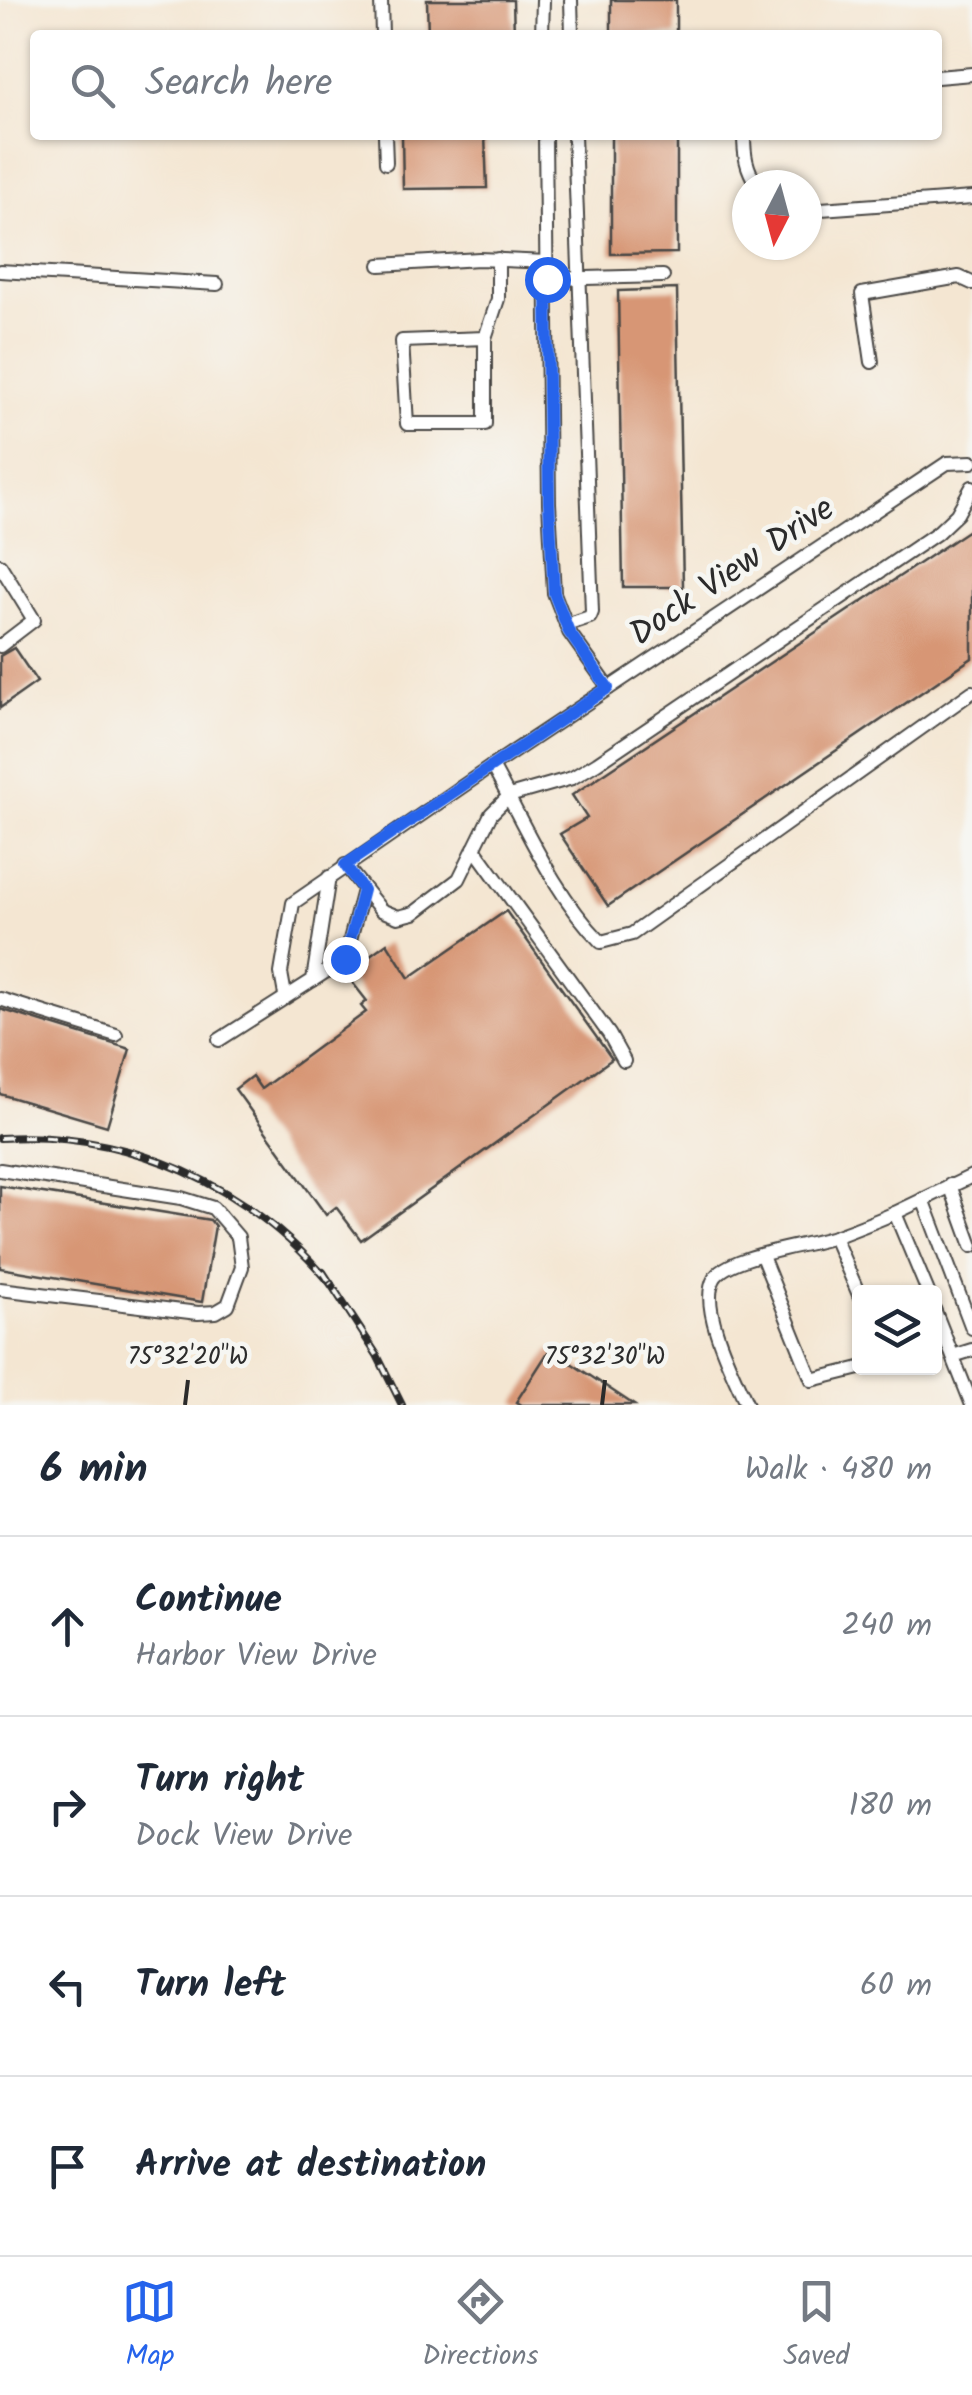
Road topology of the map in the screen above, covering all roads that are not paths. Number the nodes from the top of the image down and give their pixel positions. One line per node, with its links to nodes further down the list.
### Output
1 (380, 0): 4 (street)
2 (543, 0): 5 (street)
3 (571, 0): 6 (street)
4 (382, 30)
5 (542, 30)
6 (572, 30)
7 (972, 74): 8 (street)
8 (942, 77)
9 (385, 140): 13 (street)
10 (545, 140): 18 (street)
11 (574, 140): 22 (street)
12 (744, 140): 14 (street)
13 (386, 163)
14 (748, 170)
15 (972, 198): 16 (street)
16 (822, 209)
17 (498, 259): 18 (street); 19 (street); 26 (street)
18 (547, 262): 23 (street)
19 (380, 265)
20 (0, 272): 25 (street)
21 (663, 276): 22 (street)
22 (578, 278): 23 (street); 31 (street)
23 (547, 279): 31 (street)
24 (972, 282): 27 (street)
25 (217, 284)
26 (486, 338): 26 (street)
27 (872, 362)
28 (972, 462): 33 (street, Dock View Drive)
29 (972, 487): 36 (street)
30 (0, 565): 32 (street)
31 (566, 625): 33 (street)
32 (0, 646)
33 (608, 688): 35 (street, Dock View Drive)
34 (972, 692): 36 (street)
35 (492, 766): 36 (street); 38 (street, Dock View Drive)
36 (508, 796): 37 (street)
37 (474, 848): 40 (street); 46 (street)
38 (345, 865): 39 (street, Dock View Drive); 40 (street)
39 (329, 877): 41 (street); 42 (street, Dock View Drive)
40 (363, 890): 41 (street)
41 (312, 980): 42 (street)
42 (285, 995): 45 (street)
43 (0, 999): 44 (street)
44 (116, 1035)
45 (219, 1040)
46 (624, 1061)
47 (0, 1170): 57 (street)
48 (972, 1176): 49 (street)
49 (950, 1185): 50 (street); 53 (street)
50 (922, 1199): 51 (street); 58 (street)
51 (895, 1214): 52 (street); 56 (street)
52 (834, 1238): 54 (street); 55 (street)
53 (972, 1246)
54 (762, 1256): 62 (street); 63 (street)
55 (855, 1285)
56 (925, 1285)
57 (0, 1288)
58 (972, 1328)
59 (942, 1344): 61 (street)
60 (972, 1350): 61 (street)
61 (953, 1356): 64 (street)
62 (852, 1370)
63 (747, 1405)
64 (972, 1405)

